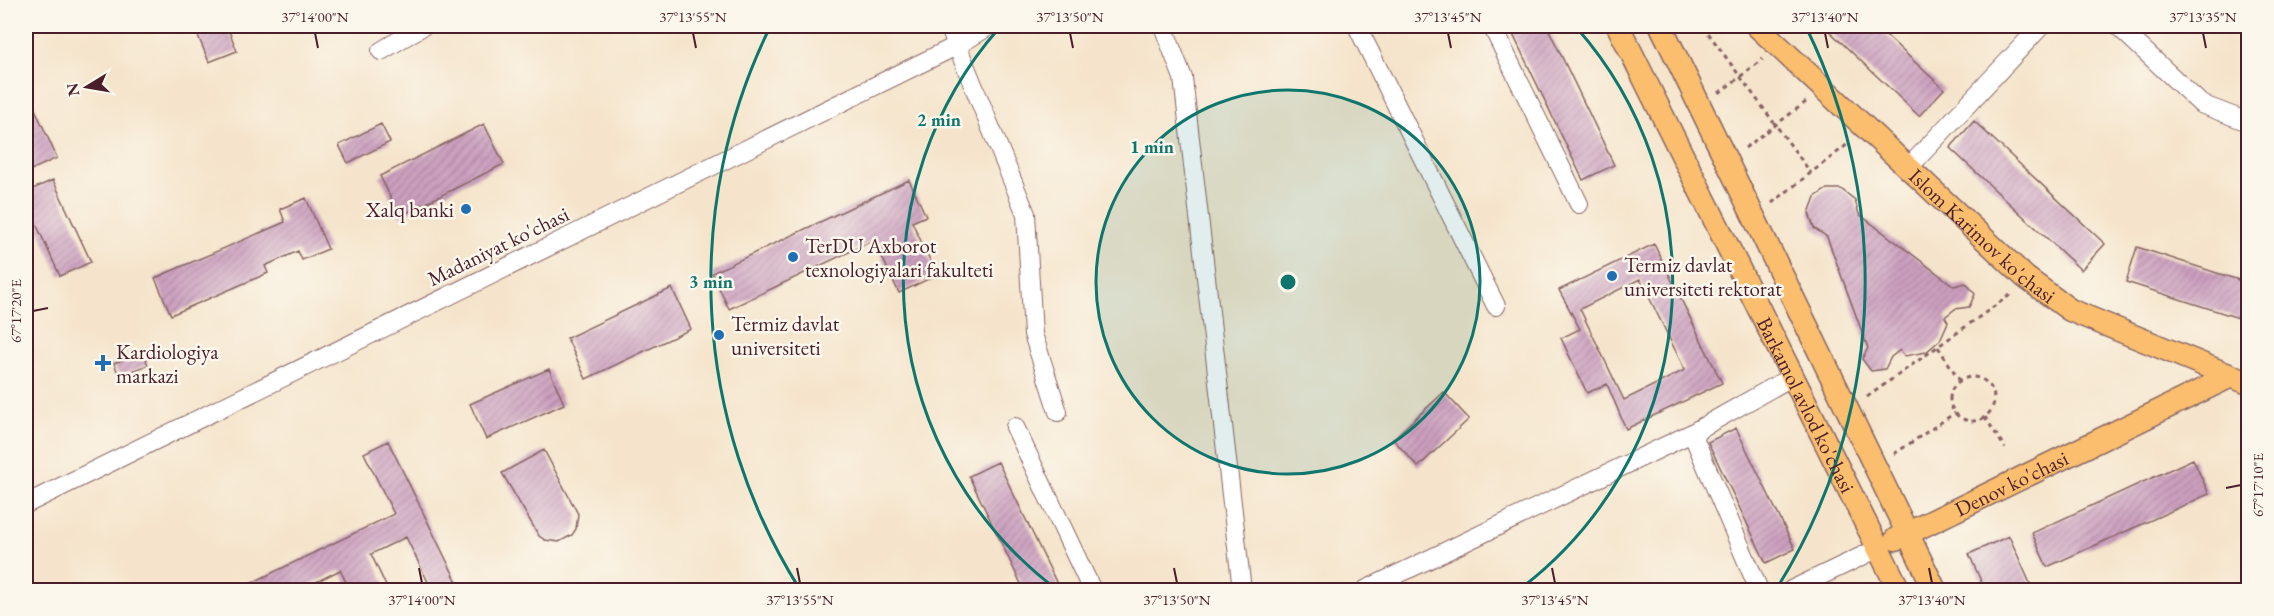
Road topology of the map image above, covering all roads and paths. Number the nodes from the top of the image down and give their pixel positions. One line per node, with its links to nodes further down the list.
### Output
1 (423, 26): 14 (street)
2 (949, 26): 13 (street)
3 (990, 26): 13 (street, Madaniyat ko'chasi)
4 (1163, 26): 45 (street)
5 (1357, 26): 28 (street)
6 (1492, 26): 26 (street)
7 (1618, 26): 30 (main road, Barkamol avlod ko'chasi)
8 (1661, 26): 42 (main road, Barkamol avlod ko'chasi)
9 (1703, 26): 16 (path)
10 (1757, 26): 23 (main road, Islom Karimov ko'chasi)
11 (2041, 26): 23 (street)
12 (2118, 26): 19 (street)
13 (958, 45): 34 (street); 41 (street, Madaniyat ko'chasi)
14 (381, 51)
15 (1763, 59): 16 (path)
16 (1740, 76): 17 (path); 20 (path)
17 (1719, 93)
18 (1806, 102): 20 (path)
19 (2248, 122)
20 (1776, 125): 22 (path); 24 (path)
21 (1848, 144): 24 (path)
22 (1745, 148)
23 (1909, 167): 31 (main road, Islom Karimov ko'chasi)
24 (1811, 172): 25 (path)
25 (1772, 202)
26 (1579, 204)
27 (2010, 296): 29 (path)
28 (1496, 306)
29 (1938, 347): 32 (path); 33 (path)
30 (1793, 376): 38 (street); 43 (main road, Barkamol avlod ko'chasi)
31 (2239, 380): 42 (main road, Denov ko'chasi)
32 (1960, 381): 35 (path); 36 (path)
33 (1867, 398)
34 (1058, 412)
35 (1955, 413): 36 (path); 40 (path)
36 (1985, 417): 39 (path)
37 (1015, 427): 44 (street)
38 (1692, 434): 46 (street); 47 (street)
39 (2005, 448)
40 (1894, 454)
41 (26, 504)
42 (1908, 534): 43 (main road, Denov ko'chasi); 50 (main road, Barkamol avlod ko'chasi)
43 (1879, 548): 48 (street, Denov ko'chasi); 49 (main road, Barkamol avlod ko'chasi)
44 (1092, 591)
45 (1242, 591)
46 (1365, 591)
47 (1759, 591)
48 (1791, 591)
49 (1899, 591)
50 (1935, 591)

